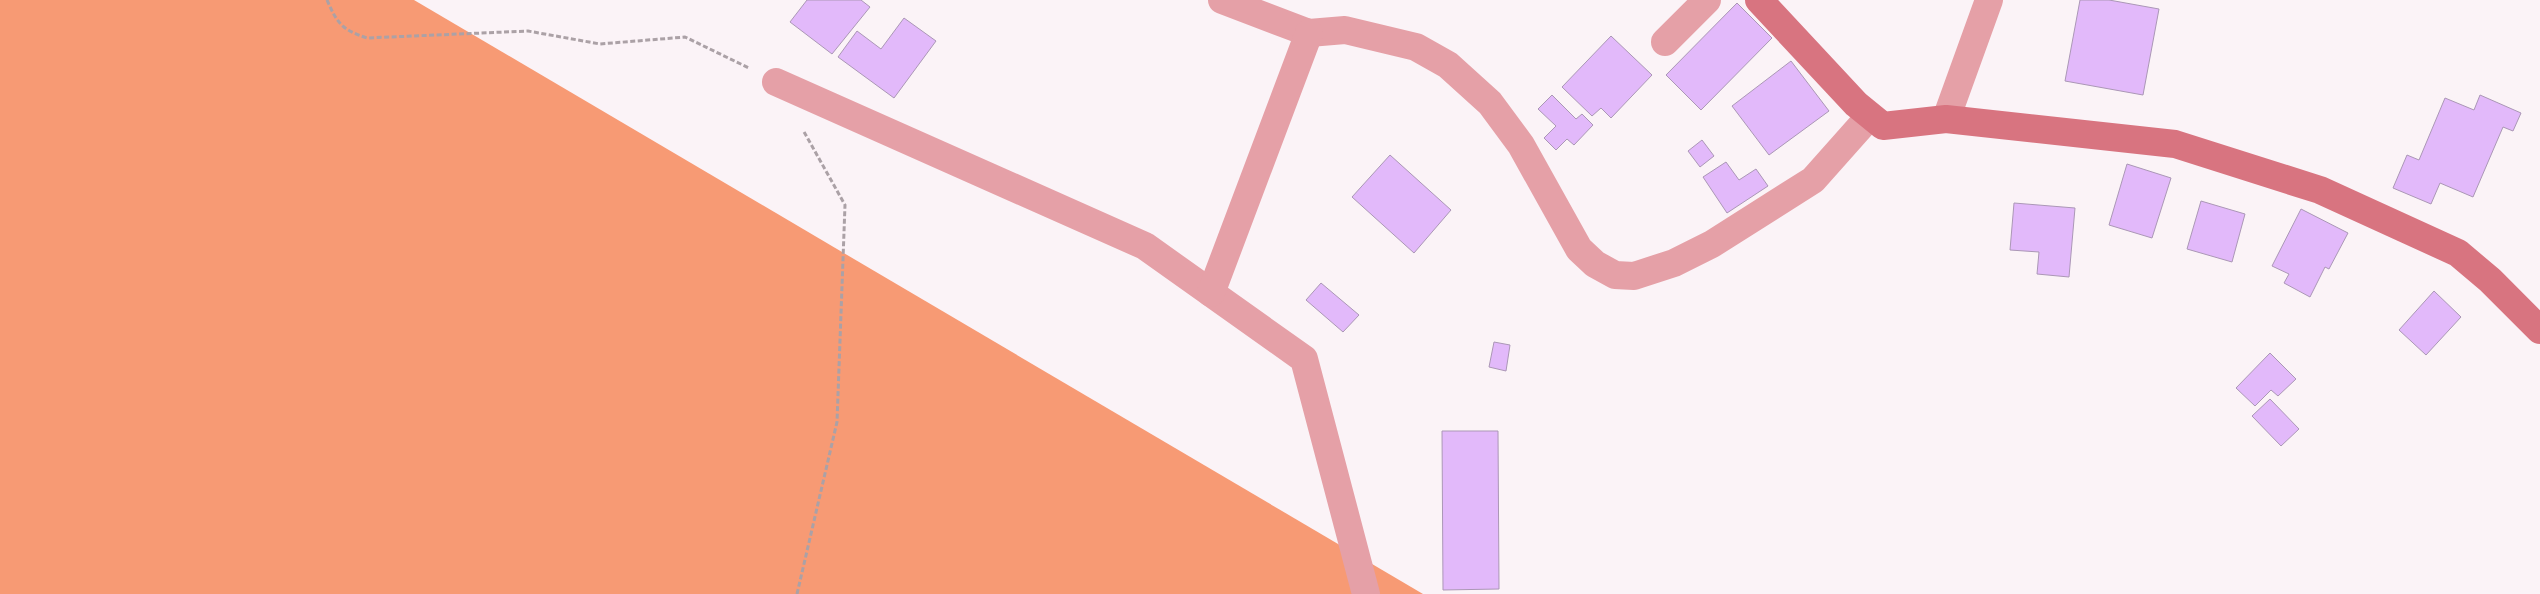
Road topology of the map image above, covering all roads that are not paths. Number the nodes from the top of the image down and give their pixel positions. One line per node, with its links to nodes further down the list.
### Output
1 (1222, 0): 5 (street)
2 (1707, 0): 6 (street)
3 (1759, 0): 8 (street)
4 (1989, 0): 9 (street)
5 (1309, 33): 8 (street); 10 (street)
6 (1664, 42)
7 (776, 82): 10 (street)
8 (1869, 117): 9 (street)
9 (1946, 119): 11 (street)
10 (1211, 293): 12 (street)
11 (2540, 330)
12 (1366, 594)

